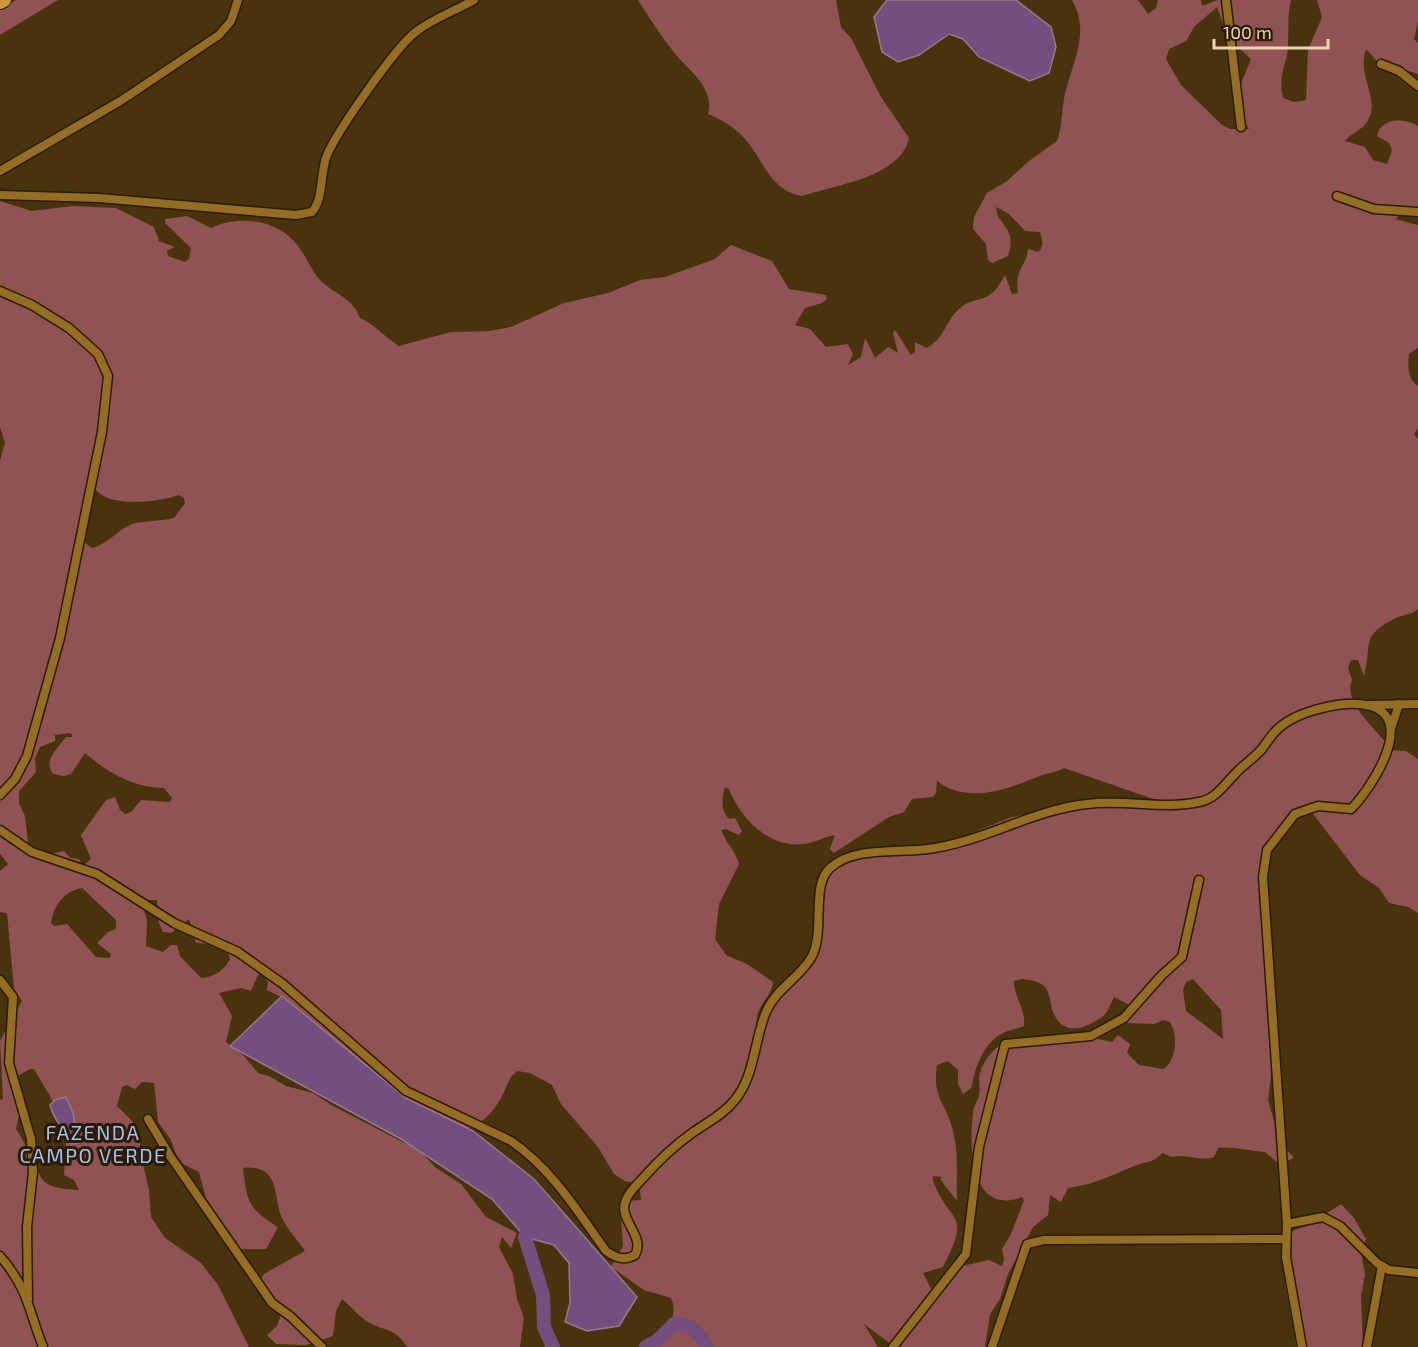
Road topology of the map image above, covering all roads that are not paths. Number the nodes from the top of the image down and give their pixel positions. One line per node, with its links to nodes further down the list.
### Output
1 (238, 0): 7 (street)
2 (474, 0): 8 (street)
3 (1226, 0): 6 (street)
4 (1381, 64): 5 (street)
5 (1418, 86)
6 (1241, 127)
7 (0, 171)
8 (0, 195)
9 (1336, 196): 10 (street)
10 (1418, 212)
11 (0, 291): 16 (street)
12 (1399, 704): 13 (street); 14 (street); 15 (street)
13 (1418, 704)
14 (1369, 705): 15 (street); 17 (street)
15 (1391, 729): 21 (street)
16 (0, 795)
17 (0, 830)
18 (1199, 880): 29 (street)
19 (0, 980): 26 (street)
20 (148, 1119): 28 (street)
21 (1287, 1224): 22 (street); 24 (street)
22 (1285, 1239): 30 (street); 31 (street)
23 (0, 1256): 26 (street)
24 (1383, 1266): 25 (street); 32 (street)
25 (1418, 1273)
26 (28, 1299): 27 (street)
27 (43, 1347)
28 (322, 1347)
29 (893, 1347)
30 (992, 1347)
31 (1302, 1347)
32 (1367, 1347)

